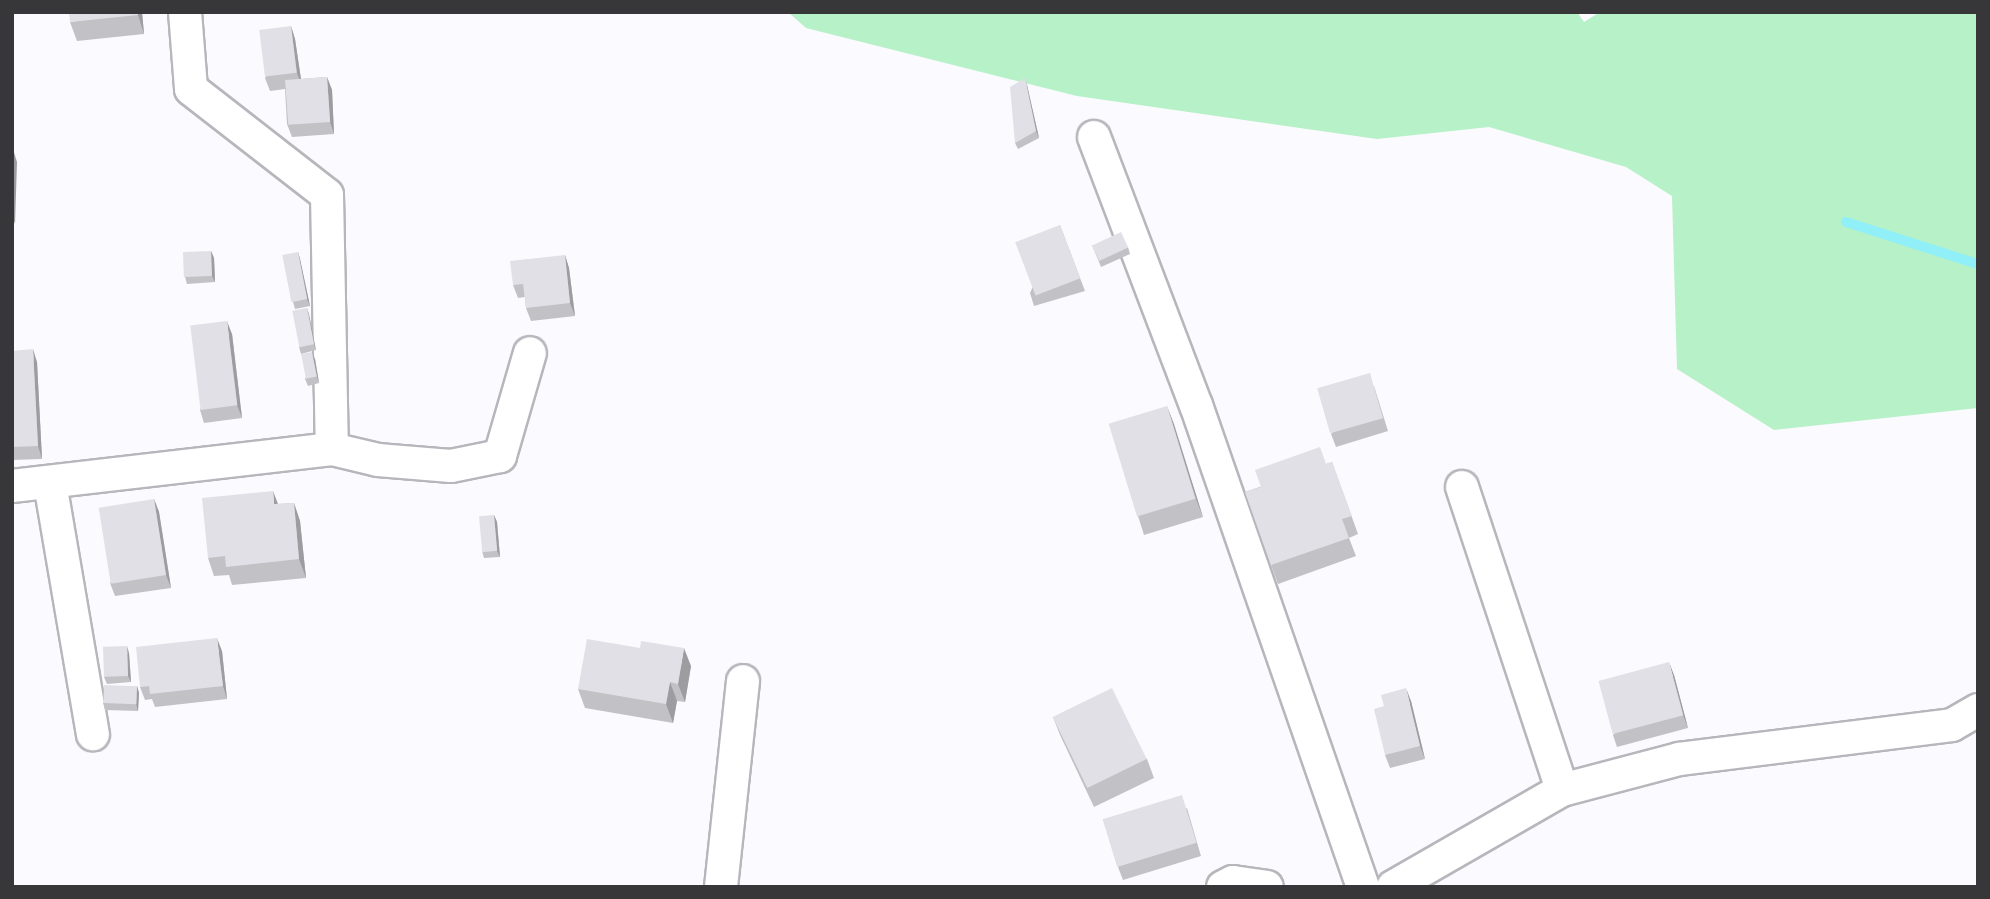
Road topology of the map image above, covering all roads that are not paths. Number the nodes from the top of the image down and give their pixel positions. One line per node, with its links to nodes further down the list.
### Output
1 (185, 12): 4 (street)
2 (1094, 137): 15 (street)
3 (530, 353): 4 (street)
4 (332, 449): 5 (street)
5 (50, 484): 6 (street); 10 (street)
6 (12, 486)
7 (1462, 487): 11 (street)
8 (743, 681): 12 (street)
9 (1978, 710): 11 (street)
10 (93, 734)
11 (1562, 790): 16 (street)
12 (721, 887)
13 (1223, 887): 14 (street)
14 (1267, 887)
15 (1363, 887)
16 (1393, 887)

